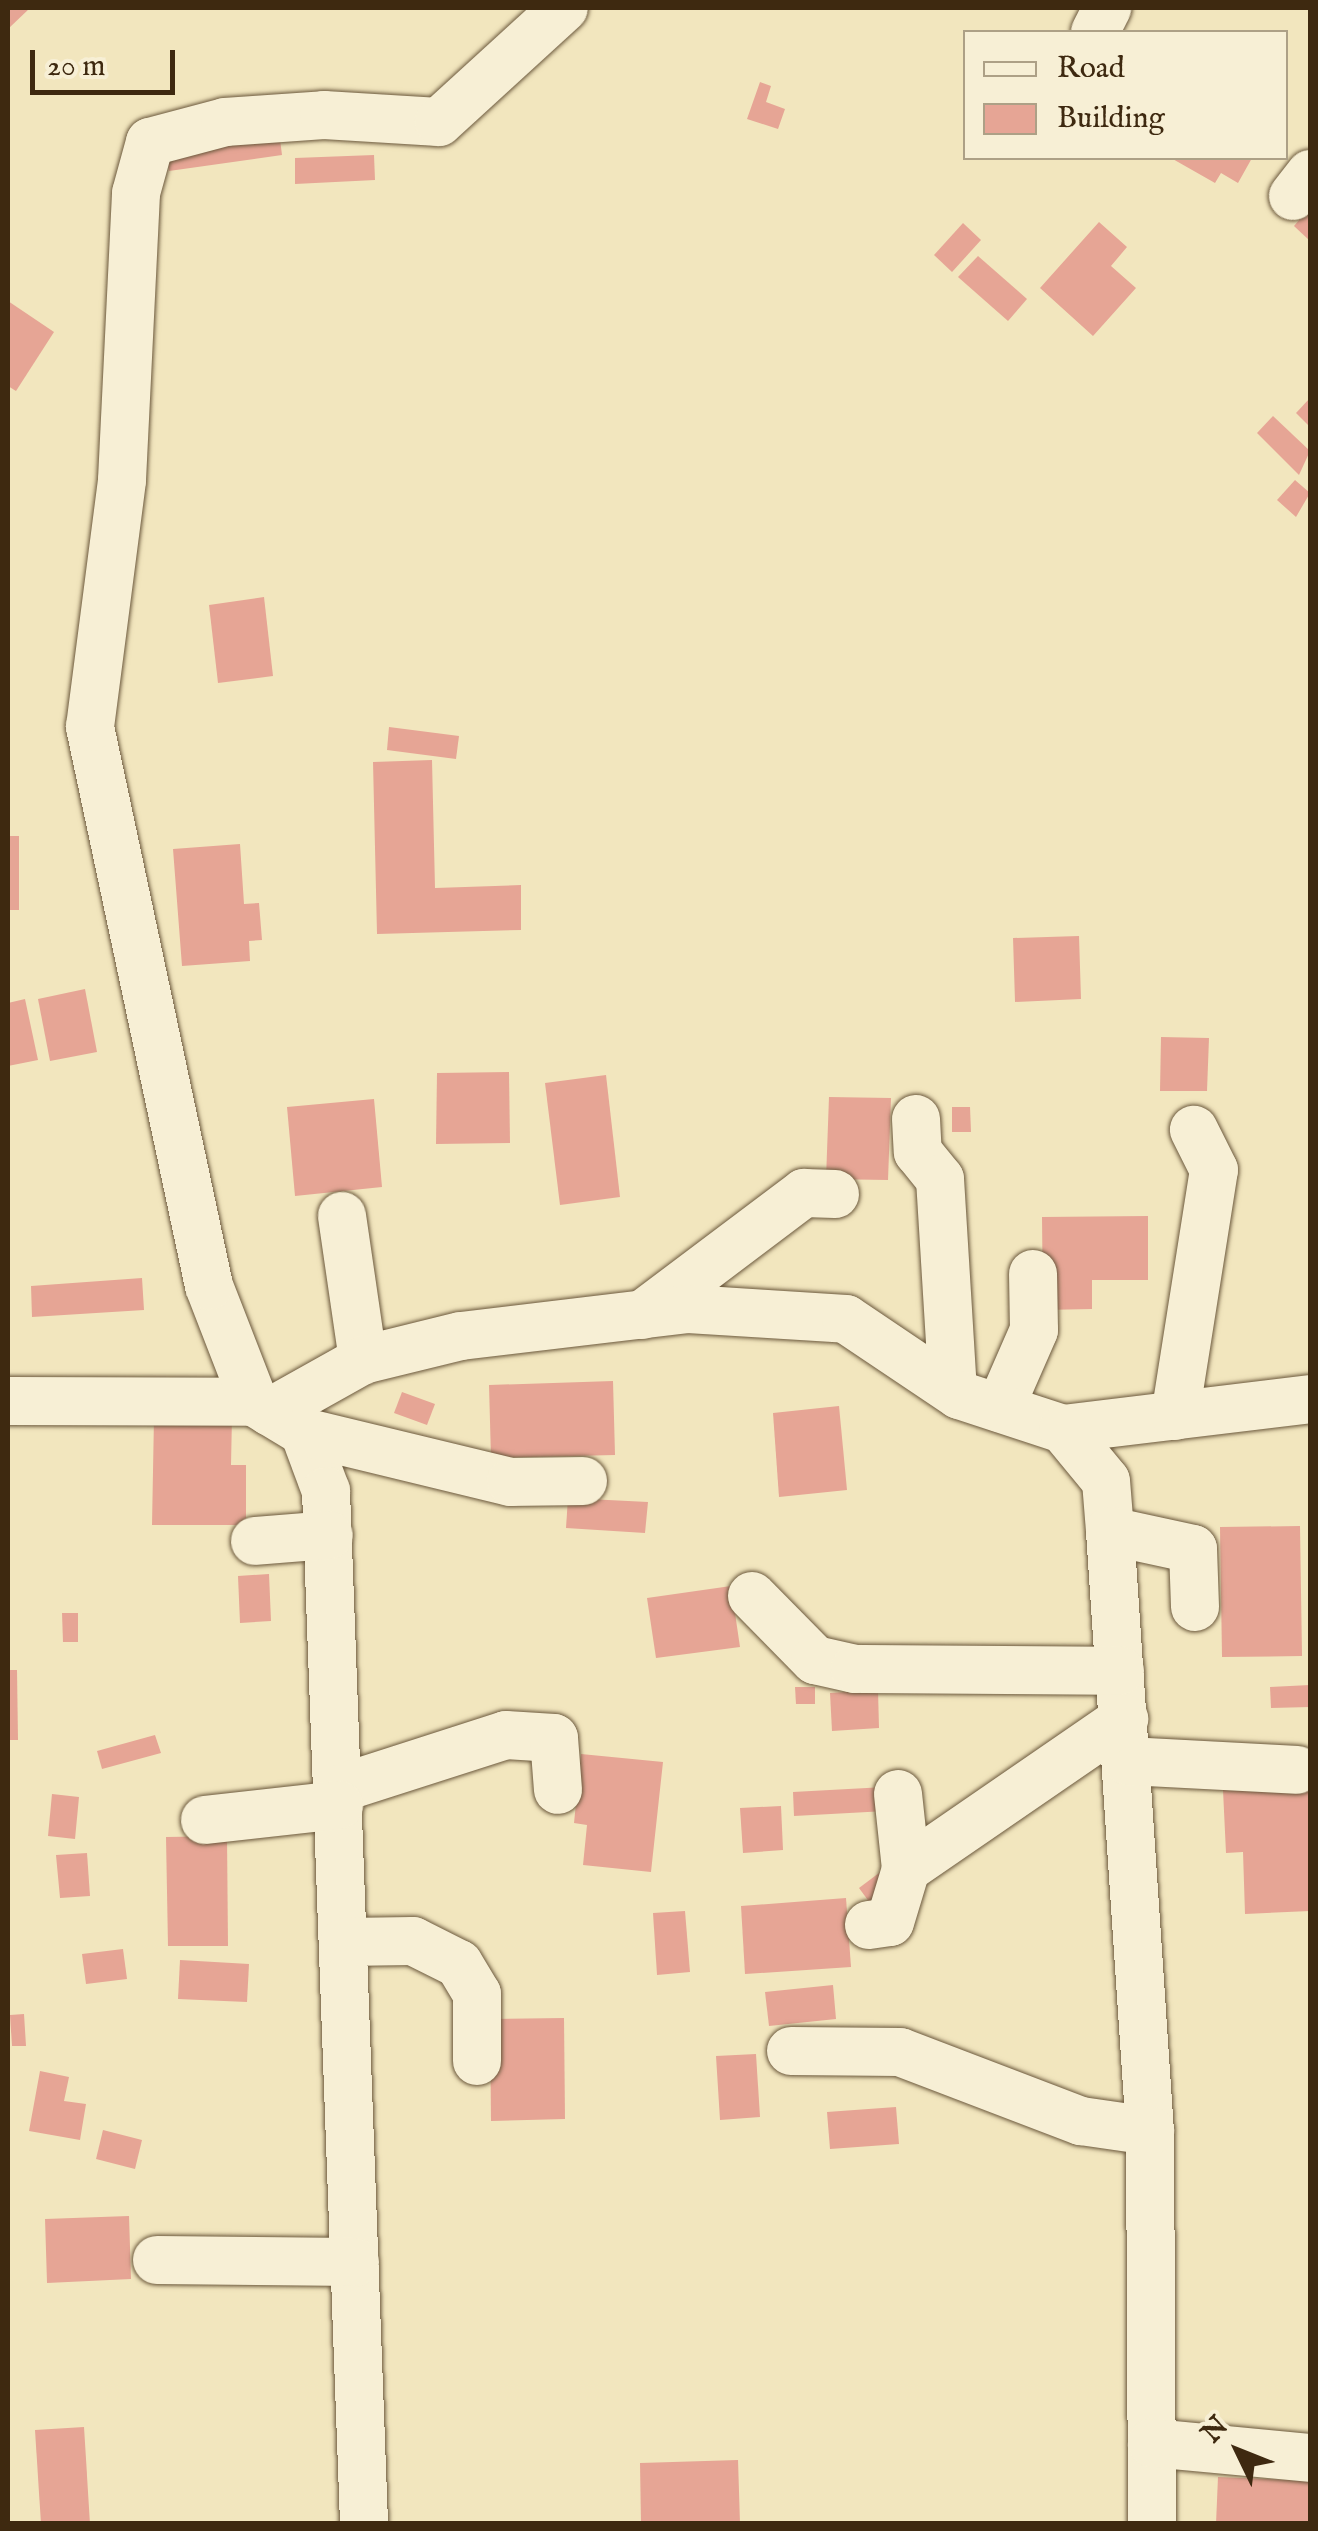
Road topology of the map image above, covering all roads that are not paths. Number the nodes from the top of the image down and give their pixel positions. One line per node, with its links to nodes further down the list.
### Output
1 (564, 8): 13 (street)
2 (916, 1118): 9 (street)
3 (1194, 1130): 14 (street)
4 (835, 1194): 7 (street)
5 (342, 1216): 8 (street)
6 (1033, 1274): 12 (street)
7 (642, 1314): 8 (street); 9 (street)
8 (363, 1360): 13 (street)
9 (954, 1390): 12 (street)
10 (1310, 1398): 14 (street)
11 (8, 1401): 13 (street)
12 (1000, 1408): 15 (street)
13 (276, 1415): 16 (street); 18 (street)
14 (1175, 1416): 15 (street)
15 (1063, 1430): 17 (street)
16 (582, 1481)
17 (1110, 1530): 21 (street); 22 (street)
18 (329, 1535): 19 (street); 27 (street)
19 (254, 1542)
20 (752, 1596): 22 (street)
21 (1195, 1607)
22 (1120, 1670): 23 (street)
23 (1126, 1740): 24 (street); 29 (street); 34 (street)
24 (1297, 1770)
25 (558, 1790): 27 (street)
26 (898, 1794): 29 (street)
27 (339, 1797): 28 (street); 31 (street)
28 (205, 1820)
29 (906, 1869): 30 (street)
30 (869, 1926)
31 (344, 1942): 33 (street); 36 (street)
32 (791, 2051): 34 (street)
33 (478, 2061)
34 (1150, 2131): 37 (street)
35 (157, 2260): 36 (street)
36 (355, 2262): 39 (street)
37 (1152, 2444): 38 (street); 40 (street)
38 (1310, 2458)
39 (364, 2524)
40 (1152, 2524)

